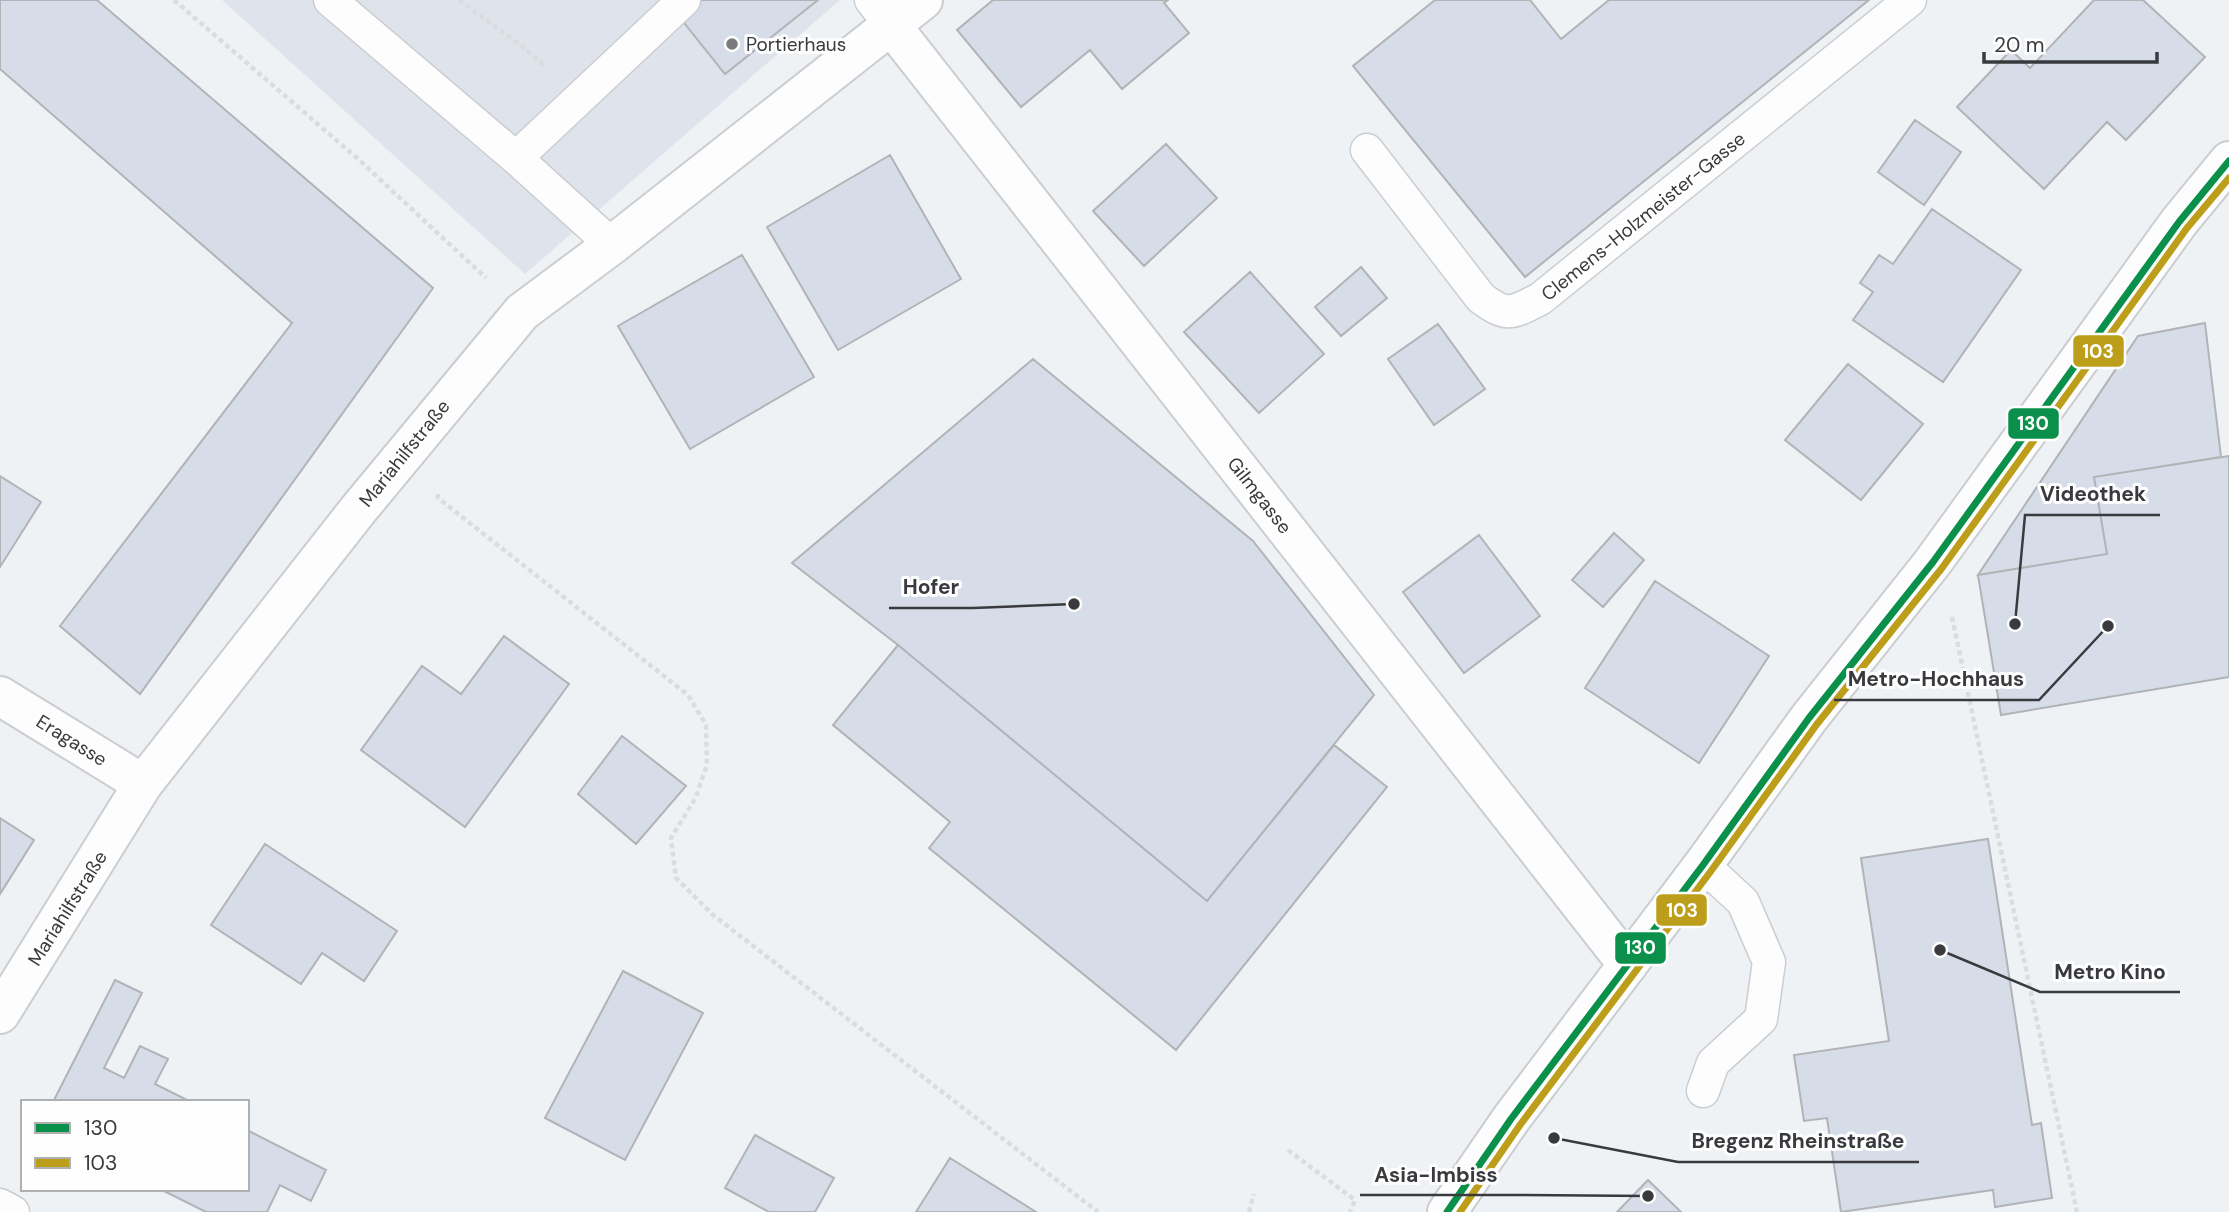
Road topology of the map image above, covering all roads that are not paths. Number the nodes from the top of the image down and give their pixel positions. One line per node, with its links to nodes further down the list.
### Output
1 (330, 0): 7 (lane)
2 (684, 0): 7 (lane)
3 (923, 0): 5 (street, Mariahilfstraße)
4 (1910, 0): 6 (lane, Clemens-Holzmeister-Gasse)
5 (881, 12): 9 (street, Mariahilfstraße); 13 (street, Gilmgasse)
6 (1367, 150)
7 (516, 158): 9 (lane)
8 (2229, 161): 12 (street)
9 (612, 244): 11 (street, Mariahilfstraße)
10 (0, 696): 11 (street, Eragasse)
11 (144, 784): 14 (street, Mariahilfstraße)
12 (1703, 865): 13 (street); 15 (lane)
13 (1628, 965): 18 (street)
14 (0, 1014)
15 (1703, 1091)
16 (0, 1205): 17 (lane)
17 (13, 1212)
18 (1447, 1212)

